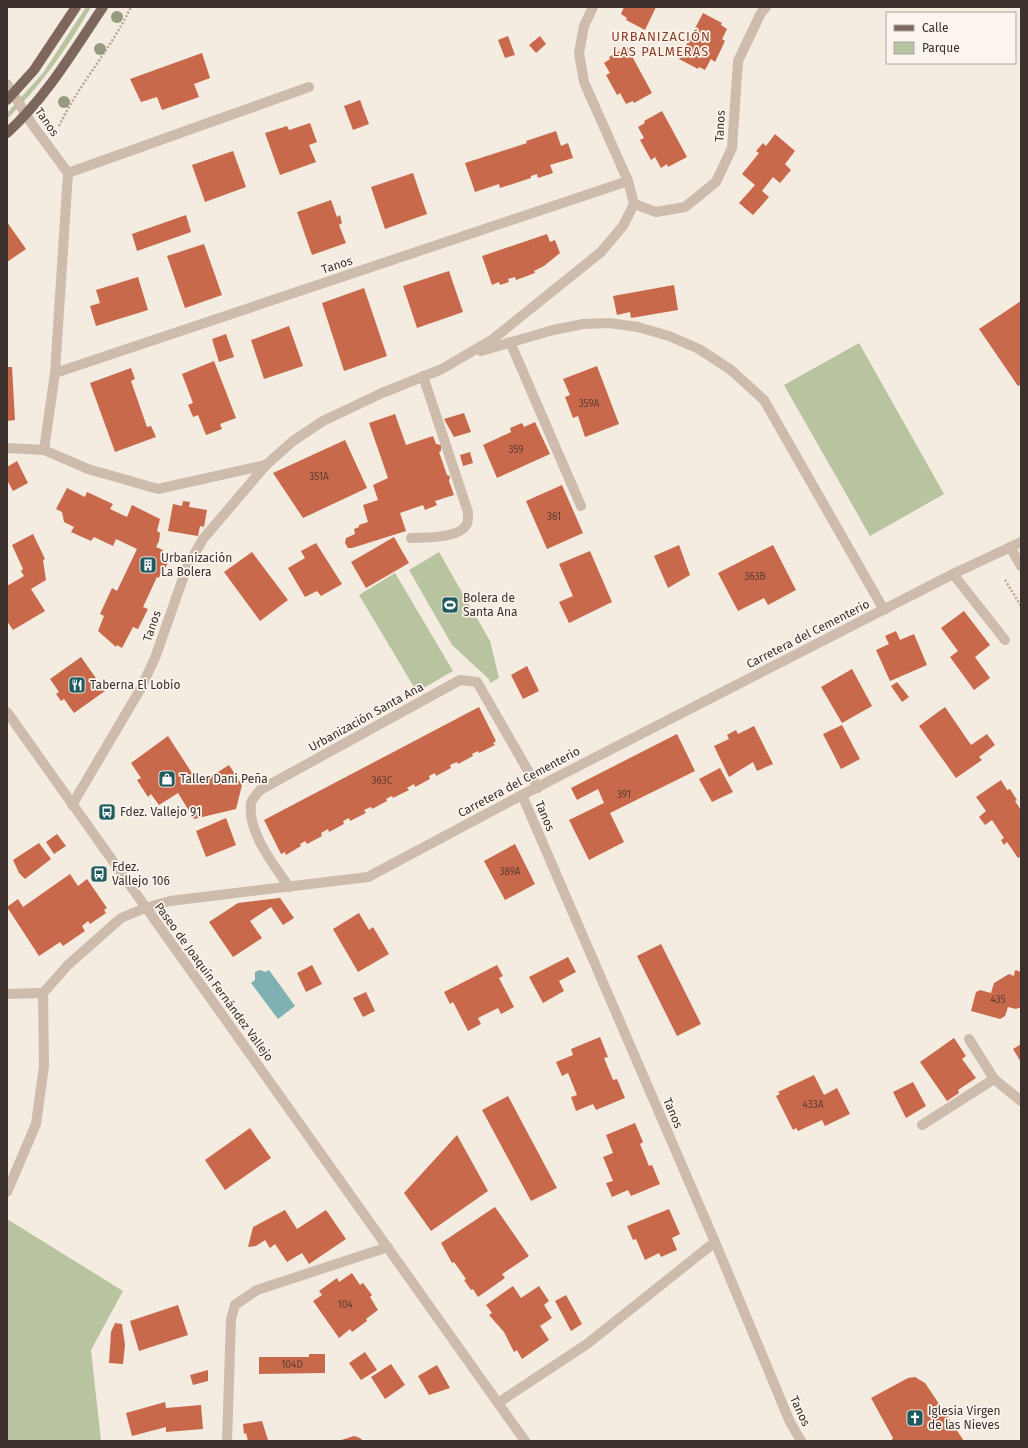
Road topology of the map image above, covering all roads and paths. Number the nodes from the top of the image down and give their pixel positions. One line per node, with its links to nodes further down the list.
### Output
1 (76, 7): 8 (main road)
2 (103, 7): 9 (main road)
3 (131, 7): 11 (path)
4 (593, 7): 13 (street)
5 (766, 7): 14 (street, Tanos)
6 (7, 84): 8 (street, Tanos)
7 (309, 87): 12 (street)
8 (10, 97): 9 (street, Tanos)
9 (26, 114): 10 (main road); 11 (street, Tanos)
10 (7, 134)
11 (48, 147): 12 (street, Tanos)
12 (68, 173): 17 (street)
13 (628, 181): 14 (street); 17 (street, Tanos)
14 (634, 204): 16 (street, Tanos)
15 (510, 342): 16 (street, Carretera del Cementerio); 22 (street); 28 (street, Carretera del Cementerio)
16 (468, 355): 18 (street, Tanos)
17 (54, 373): 20 (street)
18 (423, 376): 21 (street, Tanos); 23 (street)
19 (7, 448): 20 (street, Tanos)
20 (44, 450): 21 (street, Tanos)
21 (266, 465): 33 (street, Tanos)
22 (581, 506)
23 (411, 538)
24 (1021, 542): 25 (street, Carretera del Cementerio)
25 (1010, 547): 26 (street); 27 (street, Carretera del Cementerio)
26 (1021, 566)
27 (953, 574): 28 (street, Carretera del Cementerio); 29 (street)
28 (884, 610): 31 (street, Carretera del Cementerio)
29 (1005, 640)
30 (7, 712): 33 (street, Paseo de Joaquín Fernández Vallejo)
31 (538, 788): 32 (street, Carretera del Cementerio); 34 (street, Urbanización Santa Ana)
32 (522, 795): 34 (street, Carretera del Cementerio); 43 (street, Tanos)
33 (72, 805): 35 (street, Paseo de Joaquín Fernández Vallejo)
34 (289, 887): 35 (street, Carretera del Cementerio)
35 (145, 908): 36 (street, Carretera del Cementerio); 44 (street, Paseo de Joaquín Fernández Vallejo)
36 (43, 993): 37 (street); 42 (street)
37 (7, 994)
38 (969, 1039): 39 (street)
39 (994, 1079): 40 (street); 41 (street)
40 (1021, 1101)
41 (922, 1125)
42 (7, 1192)
43 (715, 1242): 45 (street); 48 (street, Tanos)
44 (388, 1247): 45 (street, Paseo de Joaquín Fernández Vallejo); 46 (street)
45 (498, 1403): 47 (street, Paseo de Joaquín Fernández Vallejo)
46 (227, 1441)
47 (525, 1441)
48 (801, 1441)

